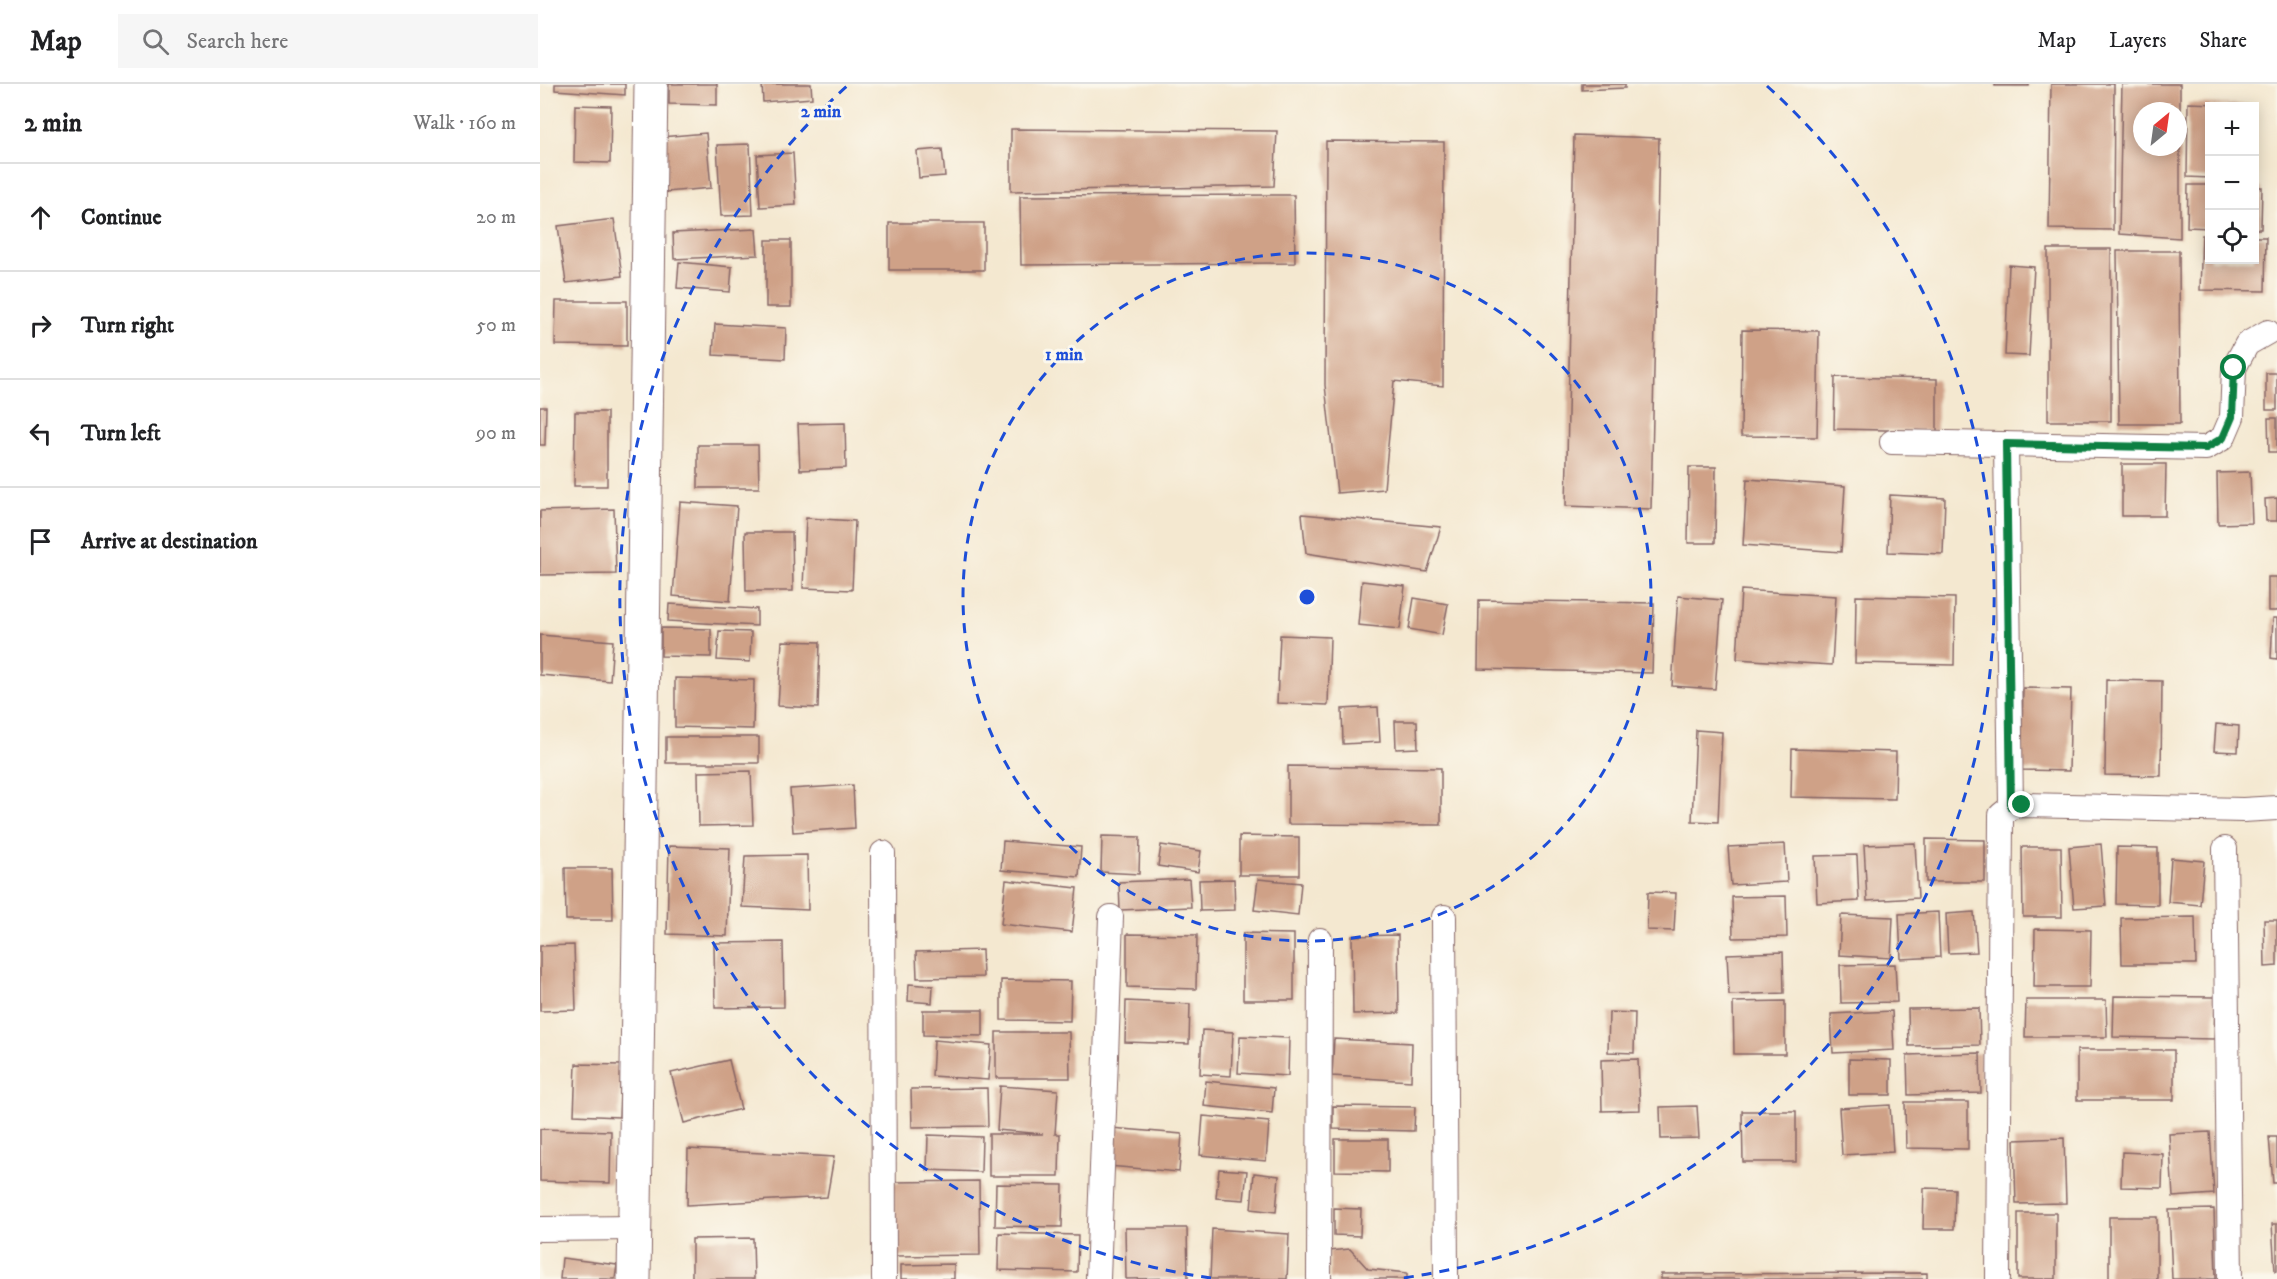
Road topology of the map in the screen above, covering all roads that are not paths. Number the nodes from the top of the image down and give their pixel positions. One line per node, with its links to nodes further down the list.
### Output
1 (651, 84): 12 (street)
2 (2268, 332): 4 (street)
3 (1892, 442): 4 (street)
4 (2006, 444): 5 (street)
5 (2011, 807): 6 (street); 19 (street)
6 (2277, 808)
7 (2225, 849): 20 (street)
8 (883, 853): 15 (street)
9 (1111, 917): 16 (street)
10 (1444, 917): 18 (street)
11 (1320, 940): 17 (street)
12 (635, 1228): 13 (street); 14 (street)
13 (540, 1229)
14 (634, 1279)
15 (884, 1279)
16 (1098, 1279)
17 (1319, 1279)
18 (1446, 1279)
19 (1998, 1279)
20 (2230, 1279)

